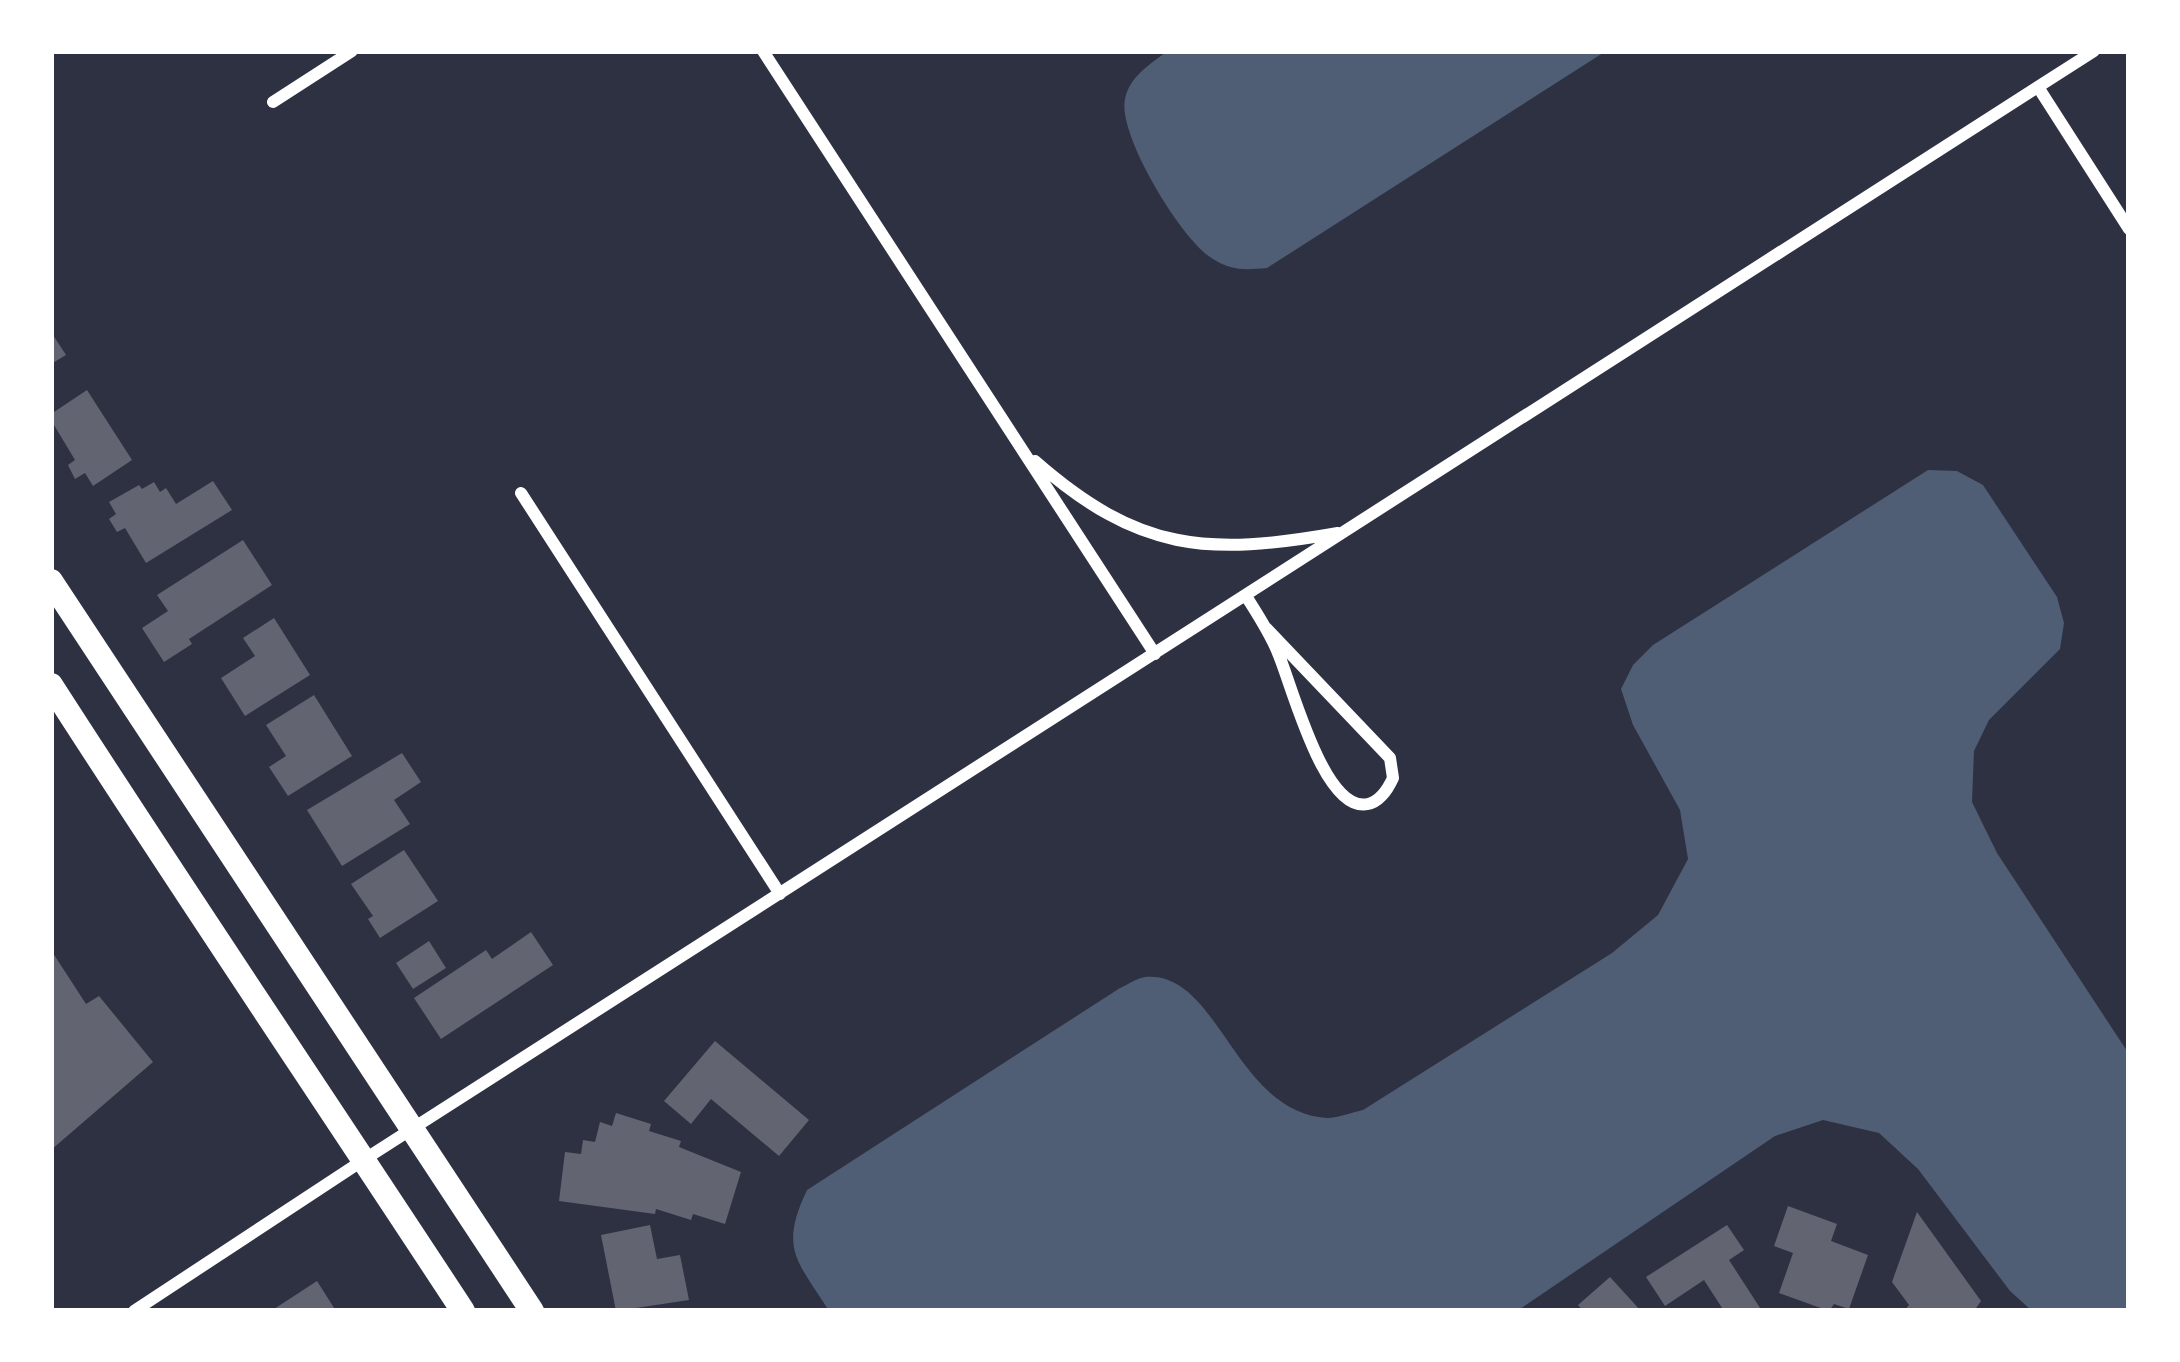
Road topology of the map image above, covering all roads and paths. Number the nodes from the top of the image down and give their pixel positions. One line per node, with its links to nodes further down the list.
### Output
1 (352, 51): 5 (street)
2 (763, 51): 7 (street)
3 (2094, 51): 4 (street)
4 (2038, 87): 6 (street); 9 (street)
5 (273, 102)
6 (2129, 229)
7 (1021, 447): 9 (street); 13 (street)
8 (521, 494): 15 (street)
9 (1346, 532): 11 (street)
10 (51, 581): 16 (main road)
11 (1246, 596): 12 (street); 13 (street)
12 (1267, 628): 12 (street)
13 (1156, 654): 15 (street)
14 (51, 685): 17 (main road)
15 (780, 894): 16 (street)
16 (414, 1129): 17 (street); 20 (main road)
17 (365, 1159): 18 (street); 19 (main road)
18 (134, 1311)
19 (463, 1311)
20 (532, 1311)

